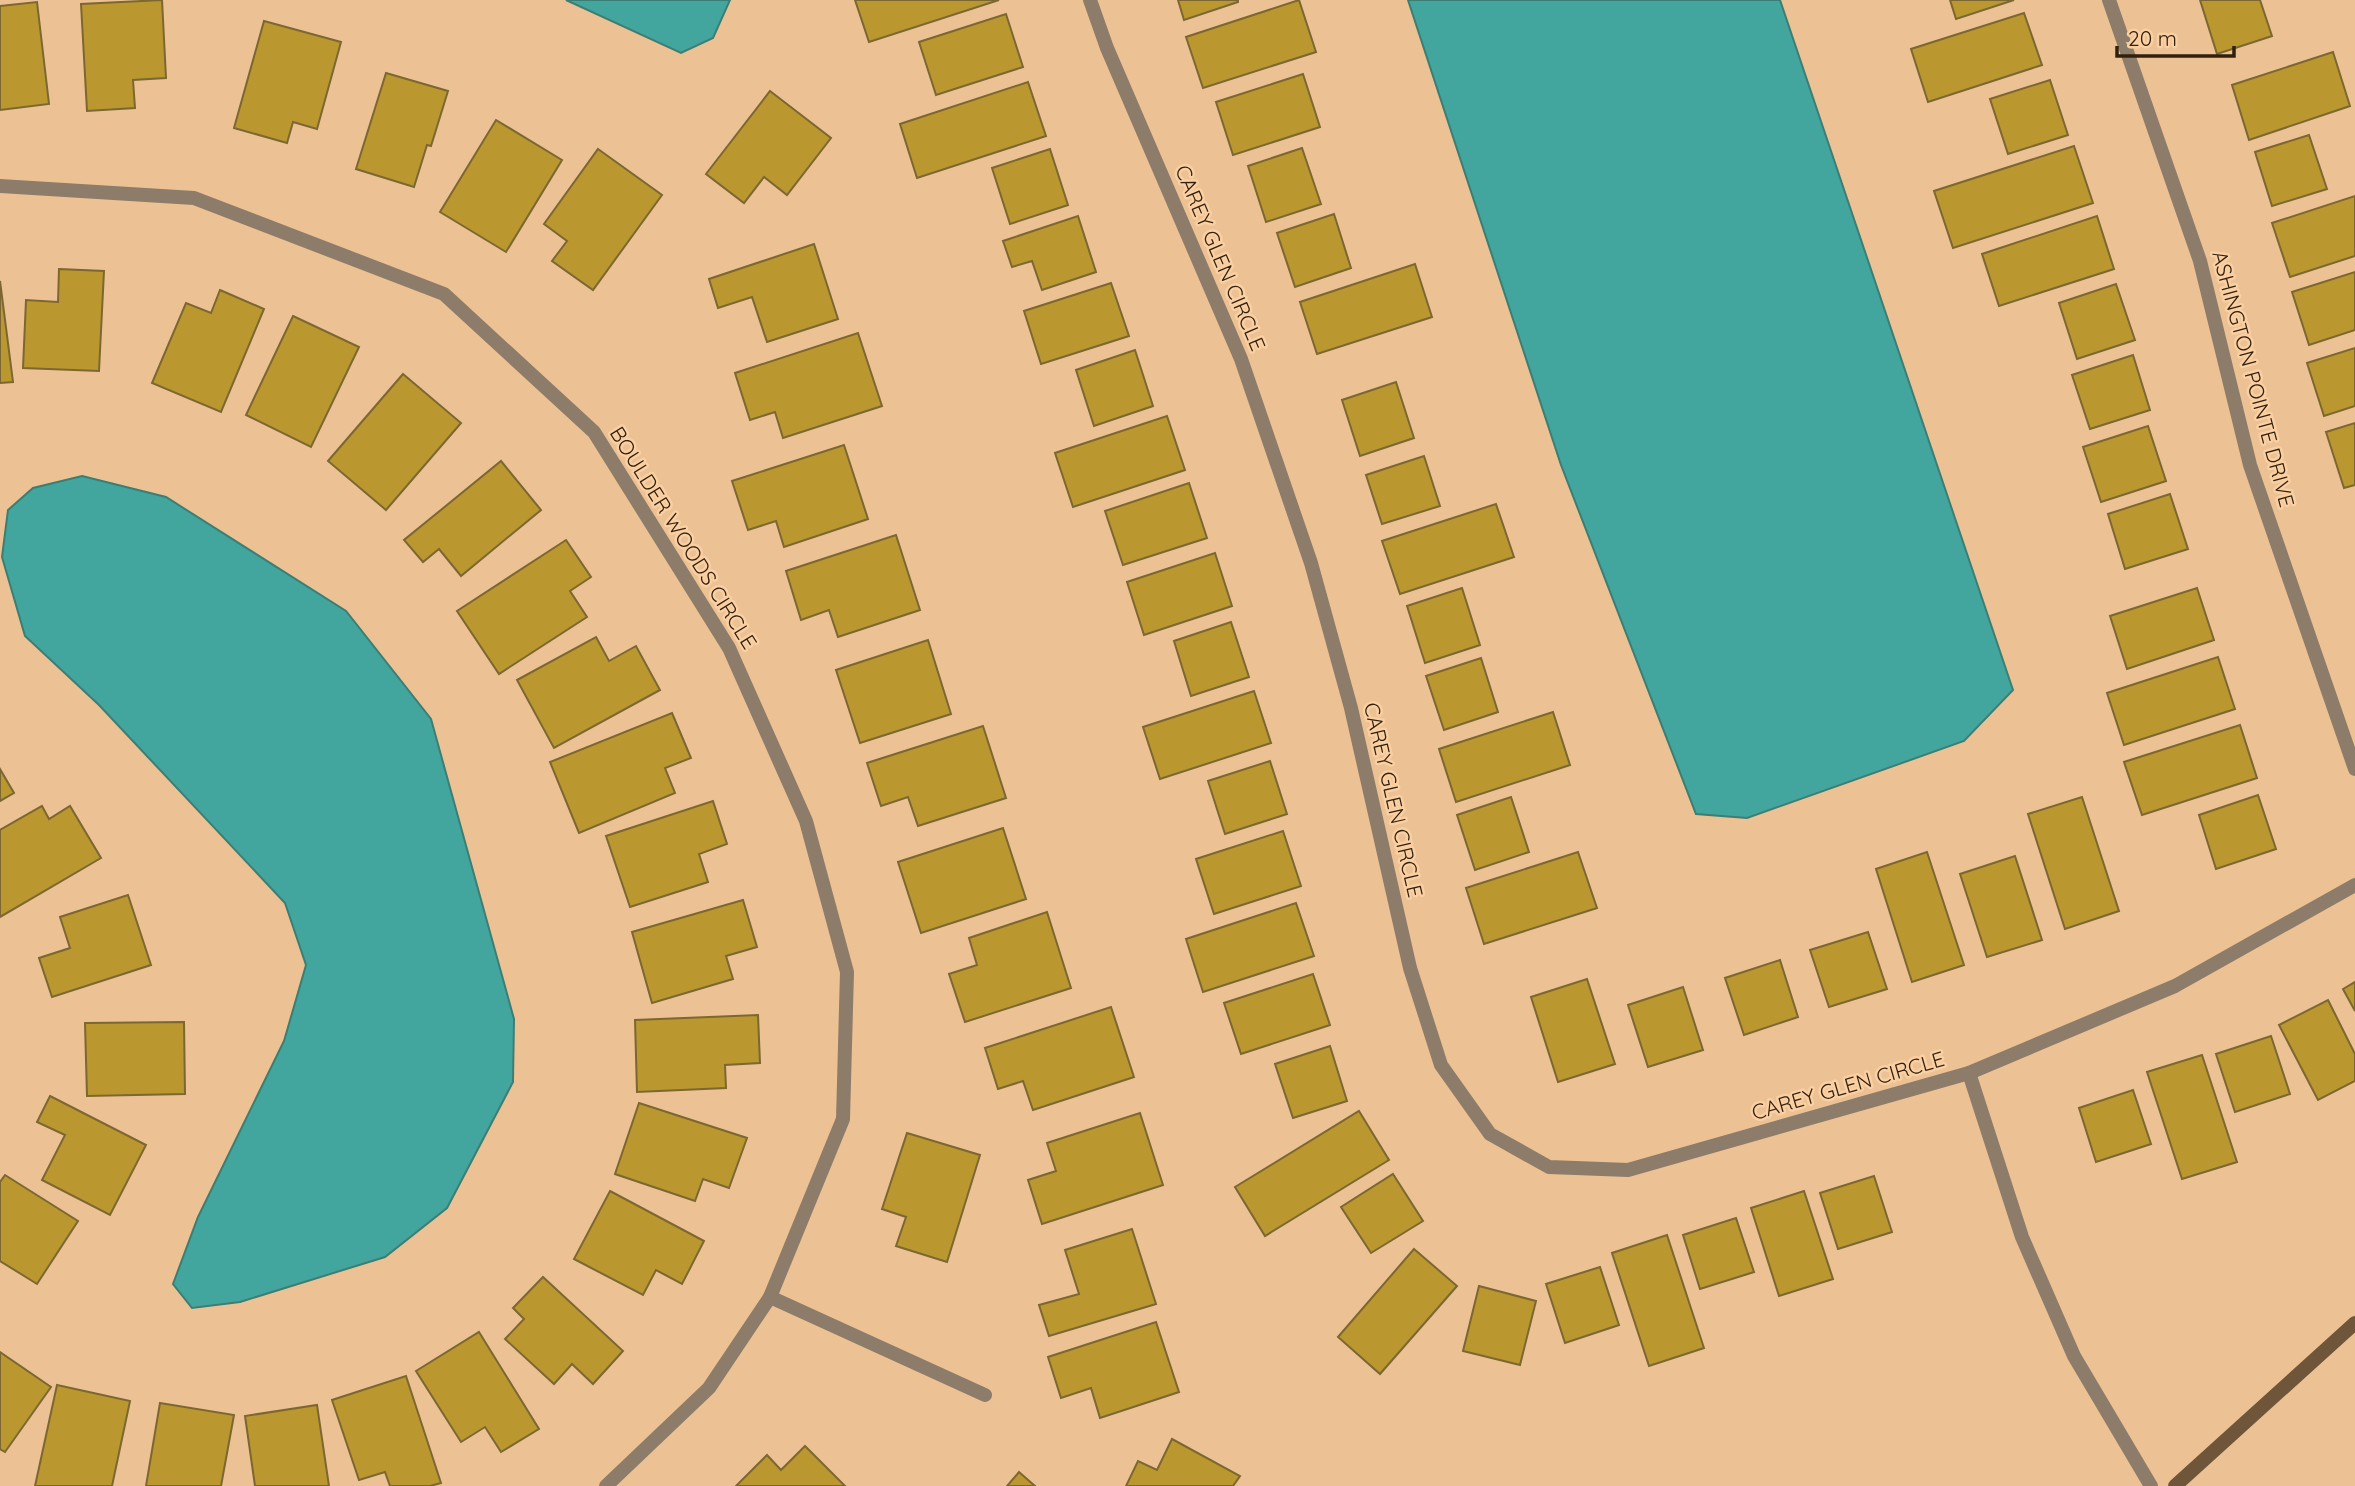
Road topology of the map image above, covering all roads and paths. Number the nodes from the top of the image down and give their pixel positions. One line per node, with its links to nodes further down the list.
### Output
1 (1090, 0): 6 (street, CAREY GLEN CIRCLE)
2 (2109, 0): 4 (street, ASHINGTON POINTE DRIVE)
3 (0, 186): 7 (street, BOULDER WOODS CIRCLE)
4 (2355, 769)
5 (2355, 885): 6 (street, CAREY GLEN CIRCLE)
6 (1969, 1073): 11 (street, CAREY GLEN CIRCLE)
7 (770, 1297): 9 (street); 10 (street, BOULDER WOODS CIRCLE)
8 (2355, 1323): 12 (street)
9 (985, 1395)
10 (606, 1486)
11 (2151, 1486)
12 (2175, 1486)

